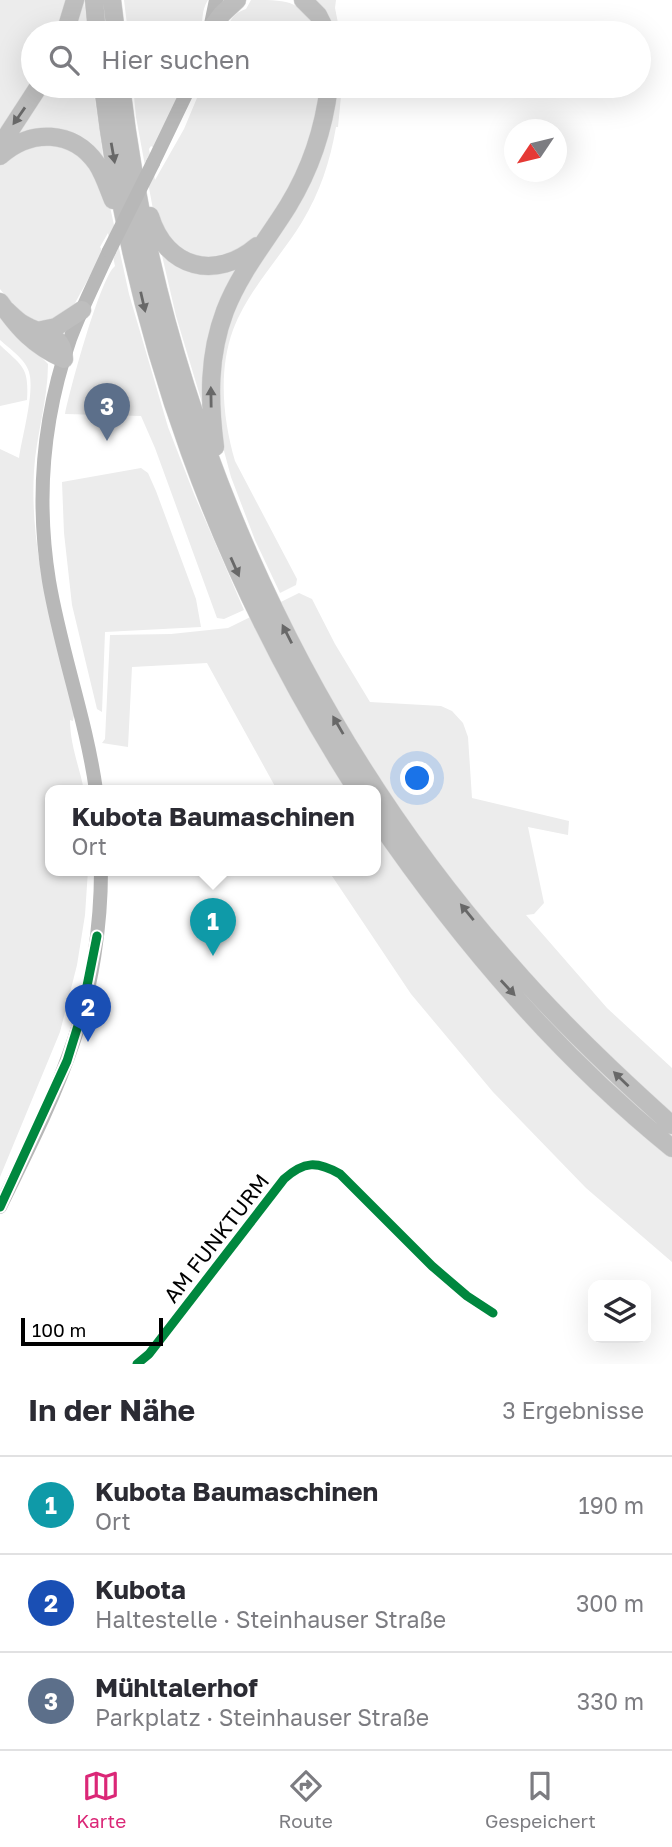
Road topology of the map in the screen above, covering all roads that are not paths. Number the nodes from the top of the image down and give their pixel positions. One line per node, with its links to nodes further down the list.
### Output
1 (75, 0): 7 (highway)
2 (94, 0): 8 (highway)
3 (112, 0): 9 (highway)
4 (216, 0): 10 (main road)
5 (237, 0): 11 (highway)
6 (303, 0): 12 (highway)
7 (69, 21)
8 (96, 21)
9 (115, 21)
10 (211, 21)
11 (217, 21)
12 (321, 21)
13 (30, 98): 18 (highway, one-way to 18)
14 (104, 98): 21 (highway, one-way to 21)
15 (123, 98): 20 (highway)
16 (184, 98): 24 (main road, bridge)
17 (328, 98): 22 (highway)
18 (0, 146)
19 (0, 156): 21 (highway)
20 (131, 157): 22 (highway); 27 (highway)
21 (128, 235): 29 (highway, one-way to 29)
22 (267, 236): 27 (highway, one-way to 22)
23 (3, 306): 25 (highway); 26 (highway)
24 (82, 310): 25 (highway); 26 (main road)
25 (37, 331): 26 (highway)
26 (64, 359): 28 (main road)
27 (222, 489): 30 (highway, one-way to 27)
28 (95, 785)
29 (354, 785)
30 (376, 785)
31 (381, 793): 34 (highway, one-way to 31)
32 (381, 825): 35 (highway, one-way to 35)
33 (101, 876): 36 (main road)
34 (672, 1125)
35 (672, 1148)
36 (0, 1207)
37 (493, 1313): 38 (street, AM FUNKTURM)
38 (137, 1364)

